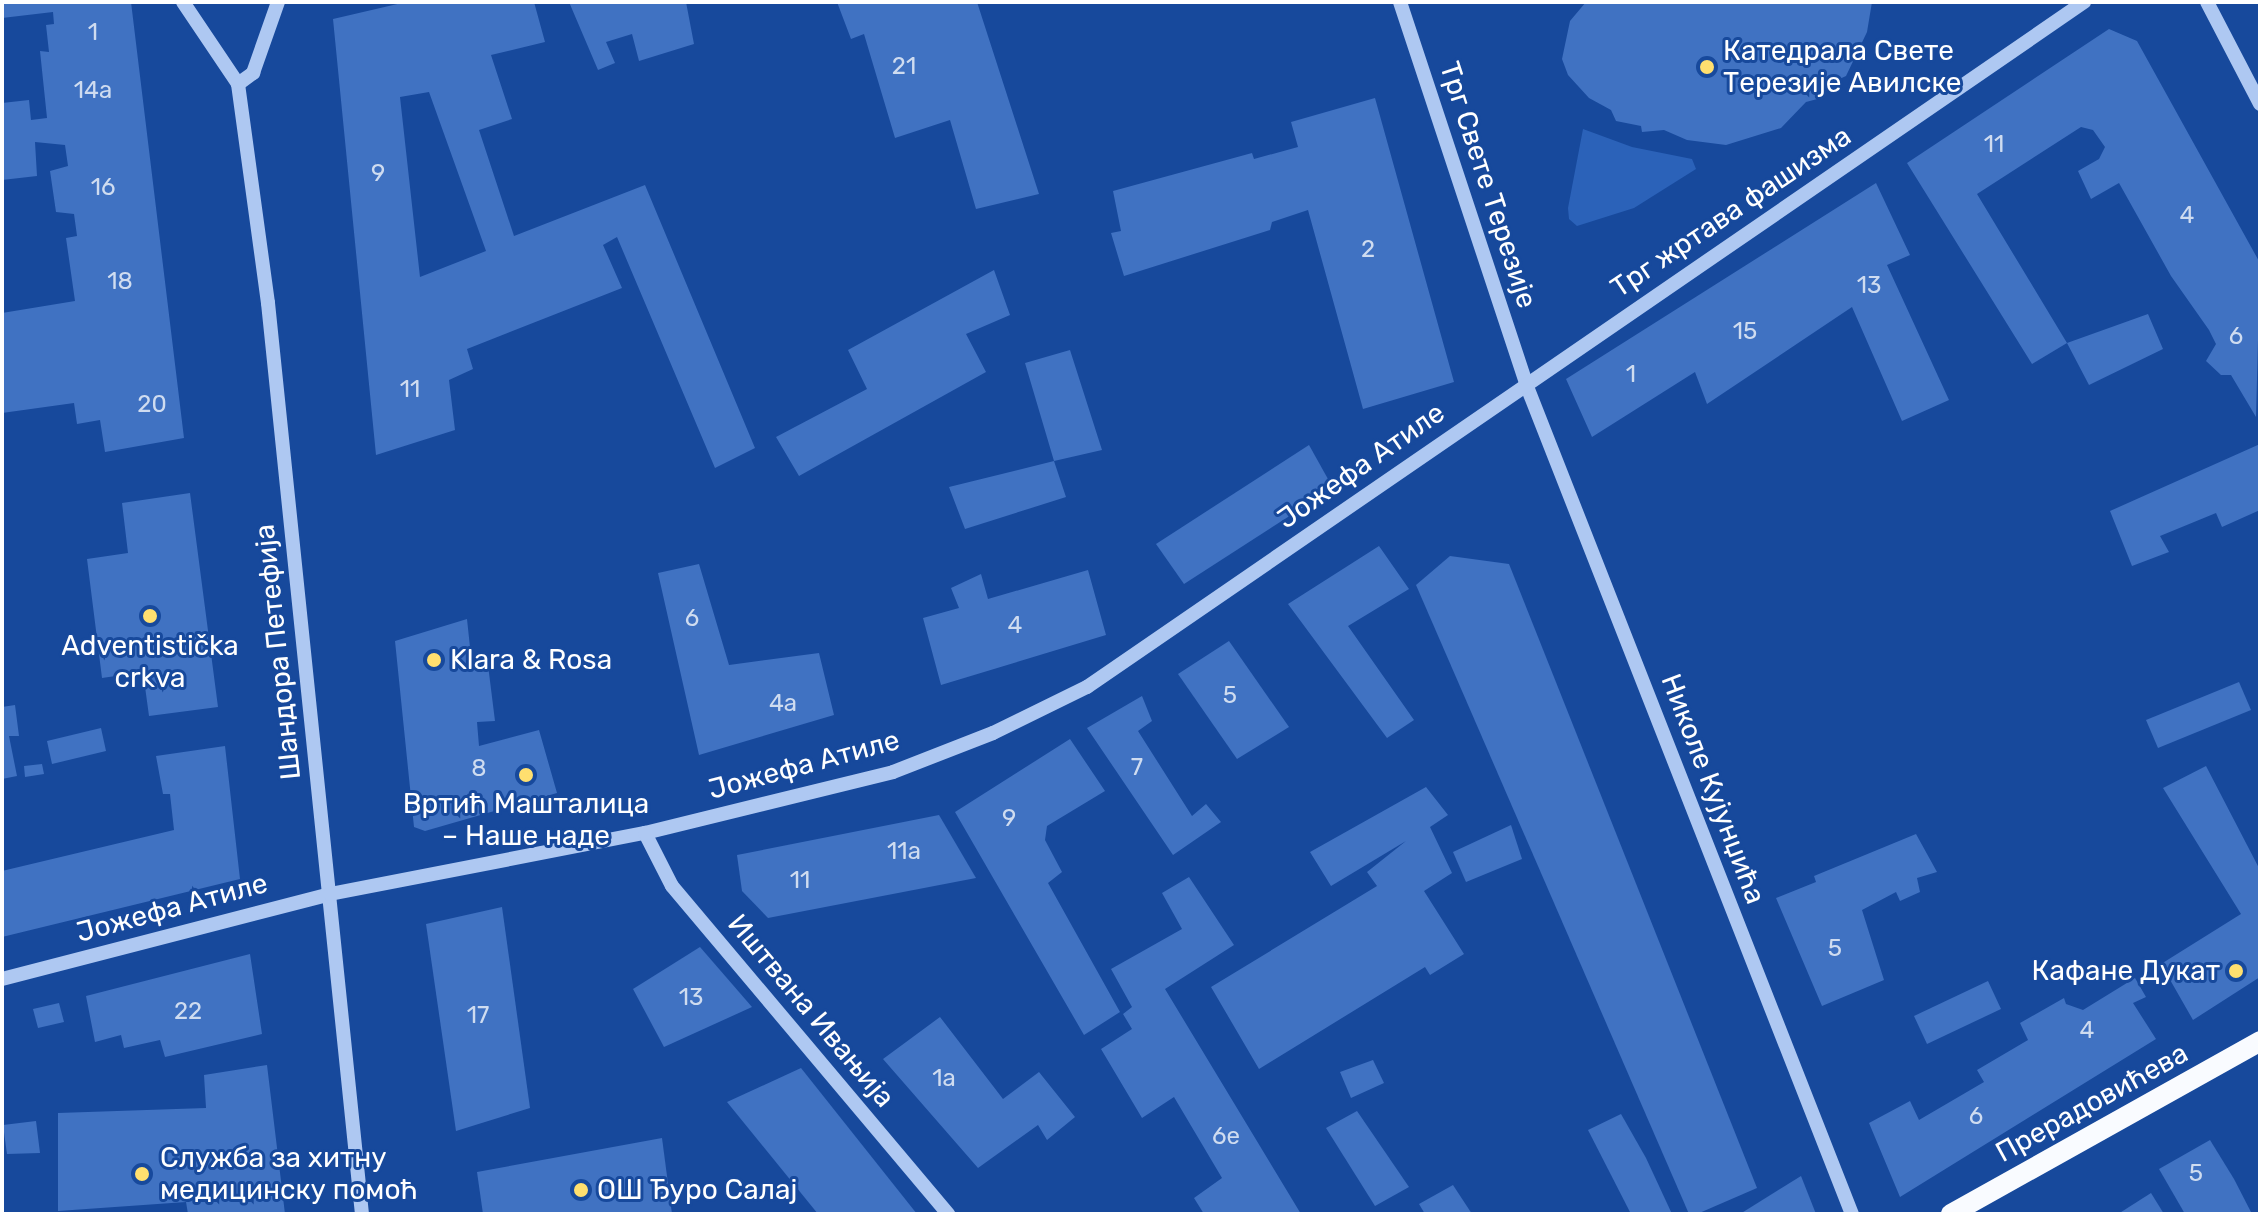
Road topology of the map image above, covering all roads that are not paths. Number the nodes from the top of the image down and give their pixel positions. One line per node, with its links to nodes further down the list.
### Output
1 (183, 2): 6 (street, Шандора Петефија)
2 (278, 2): 6 (street)
3 (1400, 2): 8 (street, Трг Свете Терезије)
4 (2084, 2): 8 (street, Трг жртава фашизма)
5 (2207, 2): 7 (street)
6 (238, 84): 10 (street, Шандора Петефија)
7 (2260, 104)
8 (1526, 384): 9 (street, Јожефа Атиле); 15 (street, Николе Кујунџића)
9 (645, 833): 10 (street, Јожефа Атиле); 14 (street, Иштвана Ивањија)
10 (330, 894): 11 (street, Јожефа Атиле); 13 (street, Шандора Петефија)
11 (2, 979)
12 (2260, 1041): 16 (main road, Прерадовићева)
13 (362, 1214)
14 (948, 1214)
15 (1852, 1214)
16 (1951, 1214)

